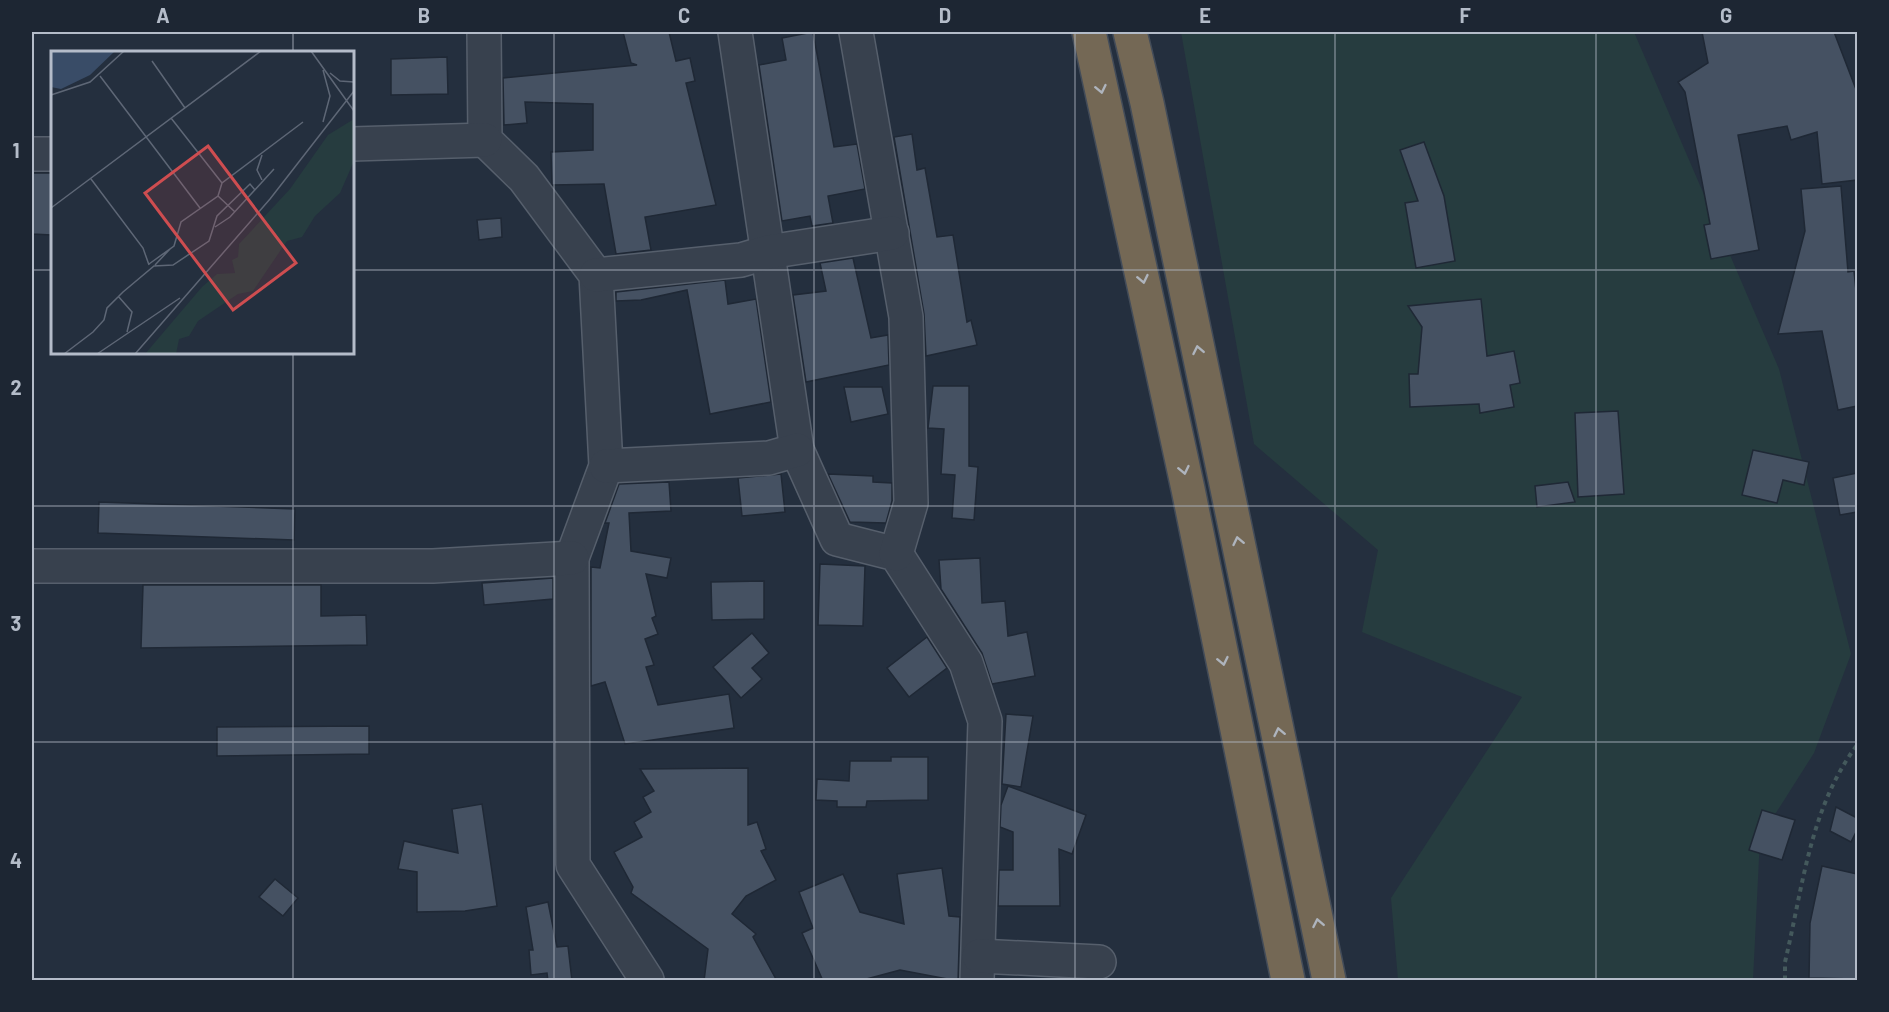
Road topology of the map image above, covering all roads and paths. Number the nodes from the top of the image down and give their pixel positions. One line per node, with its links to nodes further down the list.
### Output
1 (484, 32): 6 (street)
2 (735, 32): 11 (street)
3 (856, 32): 10 (street)
4 (1089, 32): 22 (highway, one-way to 22)
5 (1130, 32): 23 (highway, one-way to 5)
6 (485, 140): 7 (street); 12 (street)
7 (354, 144)
8 (32, 154): 9 (street)
9 (51, 154)
10 (892, 233): 11 (street); 15 (street)
11 (768, 252): 12 (street); 13 (street)
12 (596, 275): 14 (street)
13 (797, 450): 14 (street); 15 (street)
14 (606, 466): 16 (street)
15 (896, 554): 20 (street)
16 (572, 558): 17 (street); 21 (street)
17 (32, 566)
18 (1857, 744): 24 (path)
19 (1099, 963): 20 (street)
20 (978, 968)
21 (647, 981)
22 (1288, 981)
23 (1329, 981)
24 (1785, 981)

